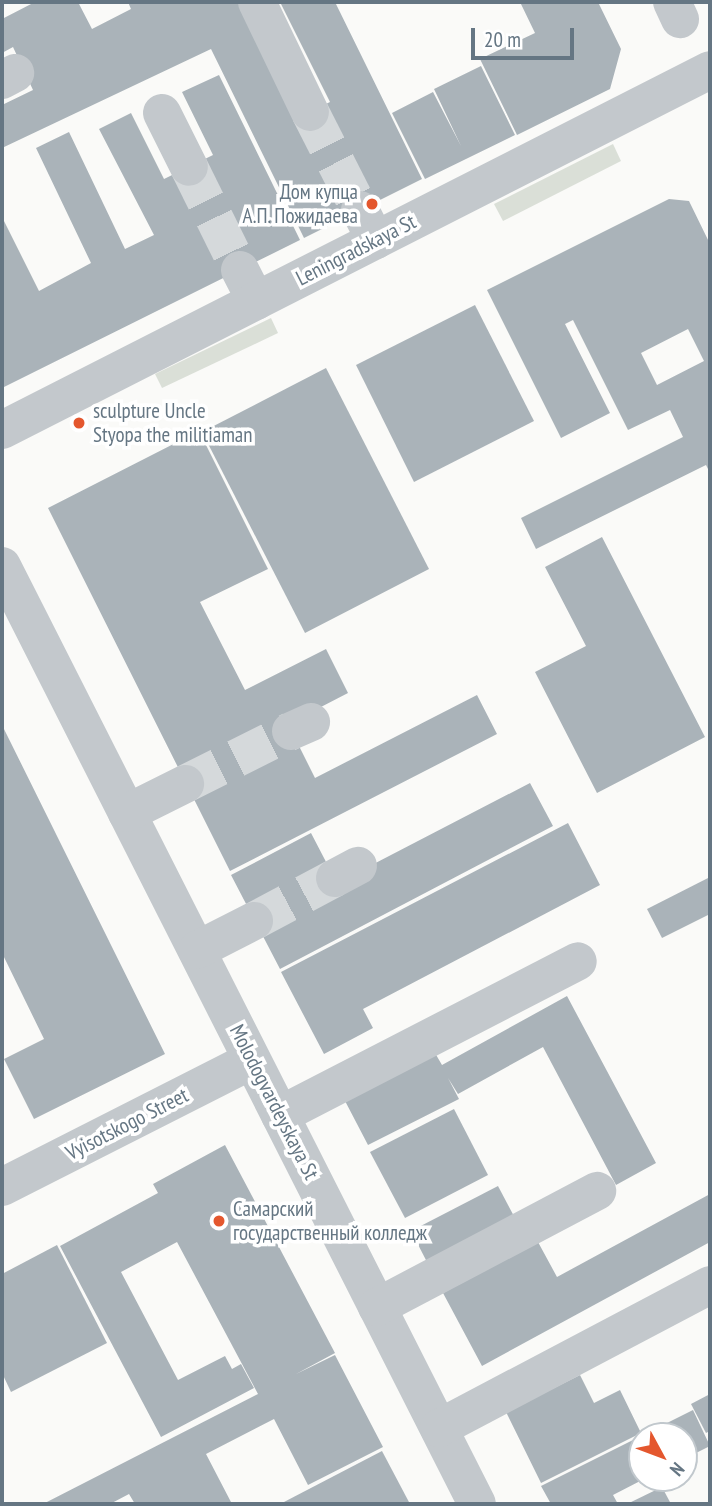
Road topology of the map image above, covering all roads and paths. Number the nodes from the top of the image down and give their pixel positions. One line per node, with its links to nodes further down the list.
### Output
1 (257, 2): 3 (street)
2 (710, 70): 6 (street, Leningradskaya St)
3 (310, 112)
4 (162, 113): 5 (street)
5 (189, 167)
6 (2, 430)
7 (2, 566): 9 (street, Molodogvardeyskaya St)
8 (185, 784): 9 (street)
9 (127, 813): 11 (street, Molodogvardeyskaya St)
10 (254, 920): 11 (street)
11 (197, 950): 13 (street, Molodogvardeyskaya St)
12 (578, 961): 14 (street)
13 (252, 1060): 14 (street, Molodogvardeyskaya St); 15 (street, Vyisotskogo Street)
14 (280, 1115): 18 (street, Molodogvardeyskaya St)
15 (2, 1187)
16 (597, 1191): 18 (street)
17 (710, 1285): 19 (street)
18 (377, 1307): 19 (street, Molodogvardeyskaya St)
19 (439, 1428): 20 (street, Molodogvardeyskaya St)
20 (477, 1504)

